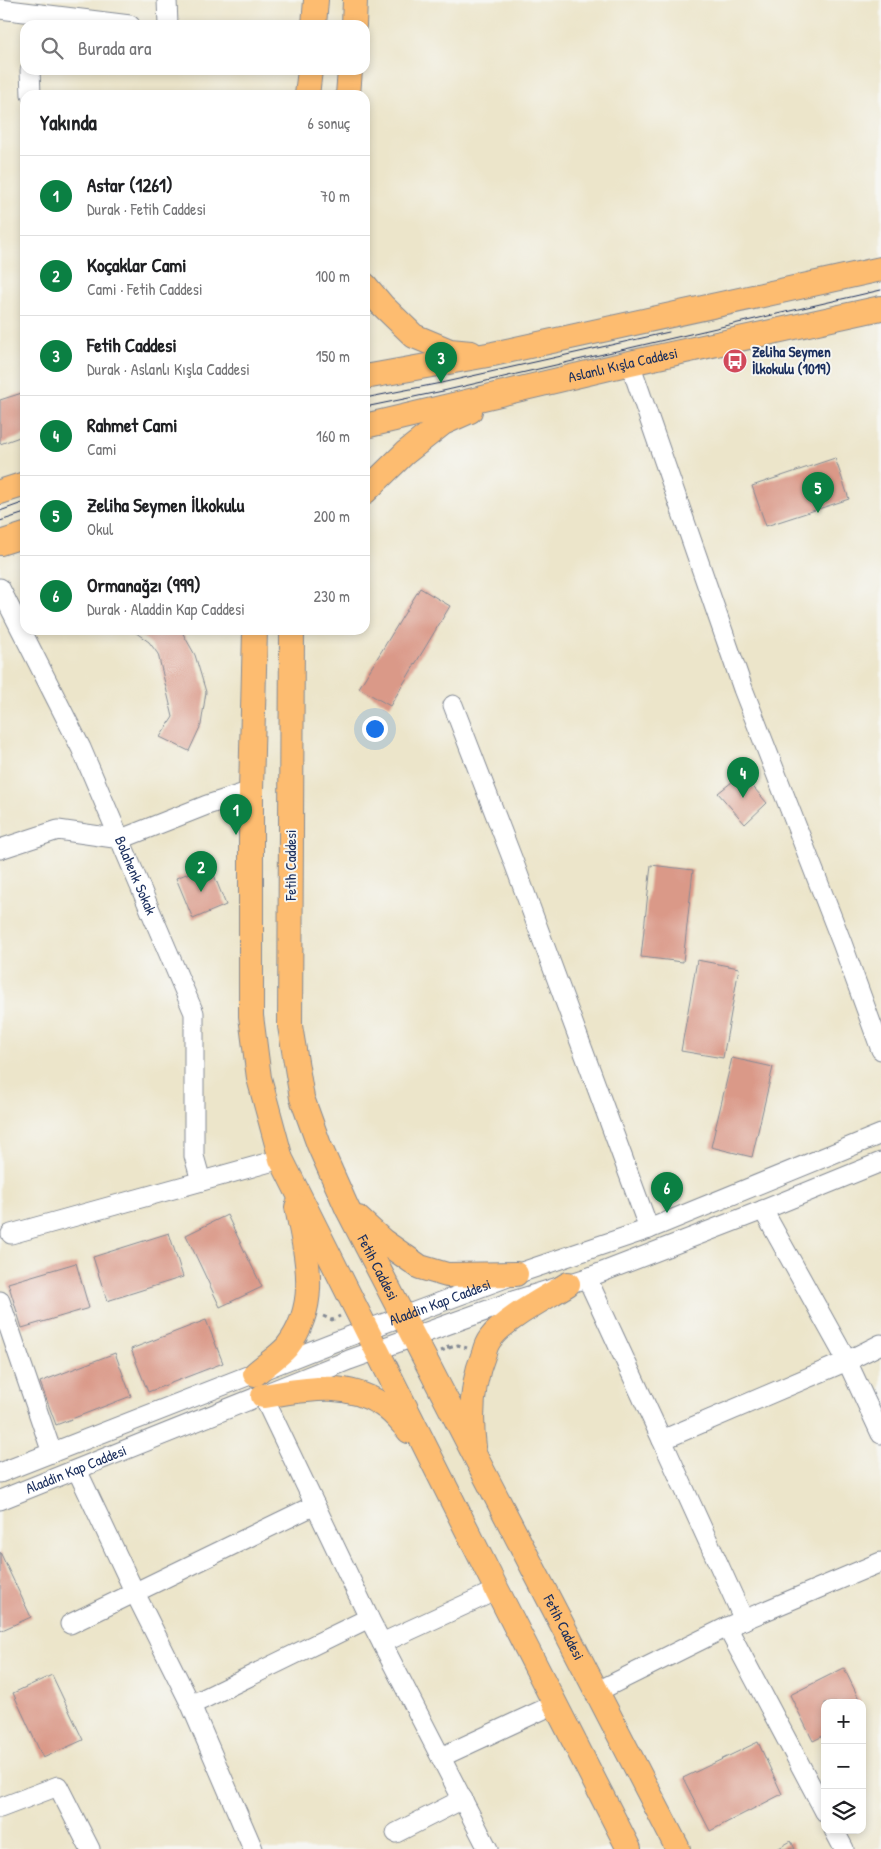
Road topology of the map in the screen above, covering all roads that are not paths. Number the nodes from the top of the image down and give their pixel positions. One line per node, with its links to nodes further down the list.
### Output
1 (168, 0): 7 (street)
2 (316, 0): 8 (main road)
3 (355, 0): 9 (main road)
4 (0, 9): 5 (street)
5 (28, 19): 6 (street)
6 (45, 20)
7 (168, 20)
8 (314, 20)
9 (354, 20)
10 (30, 75): 13 (street)
11 (309, 75): 14 (main road)
12 (350, 75): 15 (main road)
13 (31, 90)
14 (308, 90)
15 (348, 90)
16 (881, 269): 19 (main road)
17 (370, 291): 19 (main road)
18 (881, 308): 20 (main road, Aslanlı Kışla Caddesi)
19 (493, 354): 21 (main road)
20 (630, 363): 22 (main road, Aslanlı Kışla Caddesi); 38 (street)
21 (370, 376)
22 (506, 393): 23 (main road, Aslanlı Kışla Caddesi); 25 (main road)
23 (370, 425)
24 (20, 486): 26 (main road)
25 (370, 487)
26 (0, 492)
27 (20, 537): 28 (main road)
28 (0, 543)
29 (0, 588): 30 (street, Bolahenk Sokak)
30 (20, 628)
31 (24, 635): 36 (street, Bolahenk Sokak)
32 (254, 635): 35 (main road)
33 (292, 635): 44 (main road, Fetih Caddesi)
34 (453, 705): 46 (street)
35 (251, 791): 36 (street); 40 (main road)
36 (122, 839): 37 (street); 42 (street, Bolahenk Sokak)
37 (0, 849)
38 (881, 1050)
39 (881, 1134): 46 (street, Aladdin Kap Caddesi)
40 (281, 1160): 42 (street); 43 (main road)
41 (881, 1162): 45 (street, Aladdin Kap Caddesi)
42 (201, 1181): 47 (street)
43 (293, 1183): 52 (main road); 55 (main road)
44 (346, 1208): 48 (main road); 51 (main road, Fetih Caddesi)
45 (764, 1210): 49 (street, Aladdin Kap Caddesi); 54 (street)
46 (649, 1229): 48 (street, Aladdin Kap Caddesi)
47 (11, 1234)
48 (516, 1274): 51 (street, Aladdin Kap Caddesi)
49 (577, 1281): 51 (street, Aladdin Kap Caddesi); 58 (street); 61 (main road)
50 (0, 1301): 60 (street)
51 (407, 1327): 52 (street, Aladdin Kap Caddesi); 61 (main road, Fetih Caddesi)
52 (372, 1340): 55 (street, Aladdin Kap Caddesi); 56 (street, Aladdin Kap Caddesi); 59 (main road)
53 (881, 1344): 54 (street)
54 (847, 1361): 57 (street); 58 (street)
55 (254, 1374): 60 (street, Aladdin Kap Caddesi)
56 (264, 1396): 59 (main road); 62 (street, Aladdin Kap Caddesi); 65 (street)
57 (881, 1434)
58 (662, 1440): 70 (street)
59 (427, 1451): 67 (main road)
60 (52, 1453): 63 (street, Aladdin Kap Caddesi)
61 (475, 1456): 73 (main road, Fetih Caddesi)
62 (77, 1470): 64 (street, Aladdin Kap Caddesi); 68 (street)
63 (0, 1473)
64 (0, 1500)
65 (315, 1505): 68 (street); 69 (street)
66 (881, 1562): 70 (street)
67 (497, 1590): 72 (street); 74 (main road)
68 (135, 1593): 71 (street); 75 (street)
69 (369, 1618): 72 (street); 75 (street)
70 (735, 1623): 73 (street); 78 (street)
71 (70, 1624)
72 (382, 1643): 76 (street)
73 (596, 1692): 86 (main road, Fetih Caddesi)
74 (555, 1704): 76 (street); 85 (main road)
75 (191, 1705): 83 (street)
76 (441, 1757): 77 (street)
77 (462, 1799): 80 (street); 84 (street)
78 (821, 1804)
79 (0, 1808): 82 (street)
80 (396, 1833)
81 (836, 1834): 87 (street)
82 (90, 1849)
83 (253, 1849)
84 (488, 1849)
85 (629, 1849)
86 (678, 1849)
87 (844, 1849)

